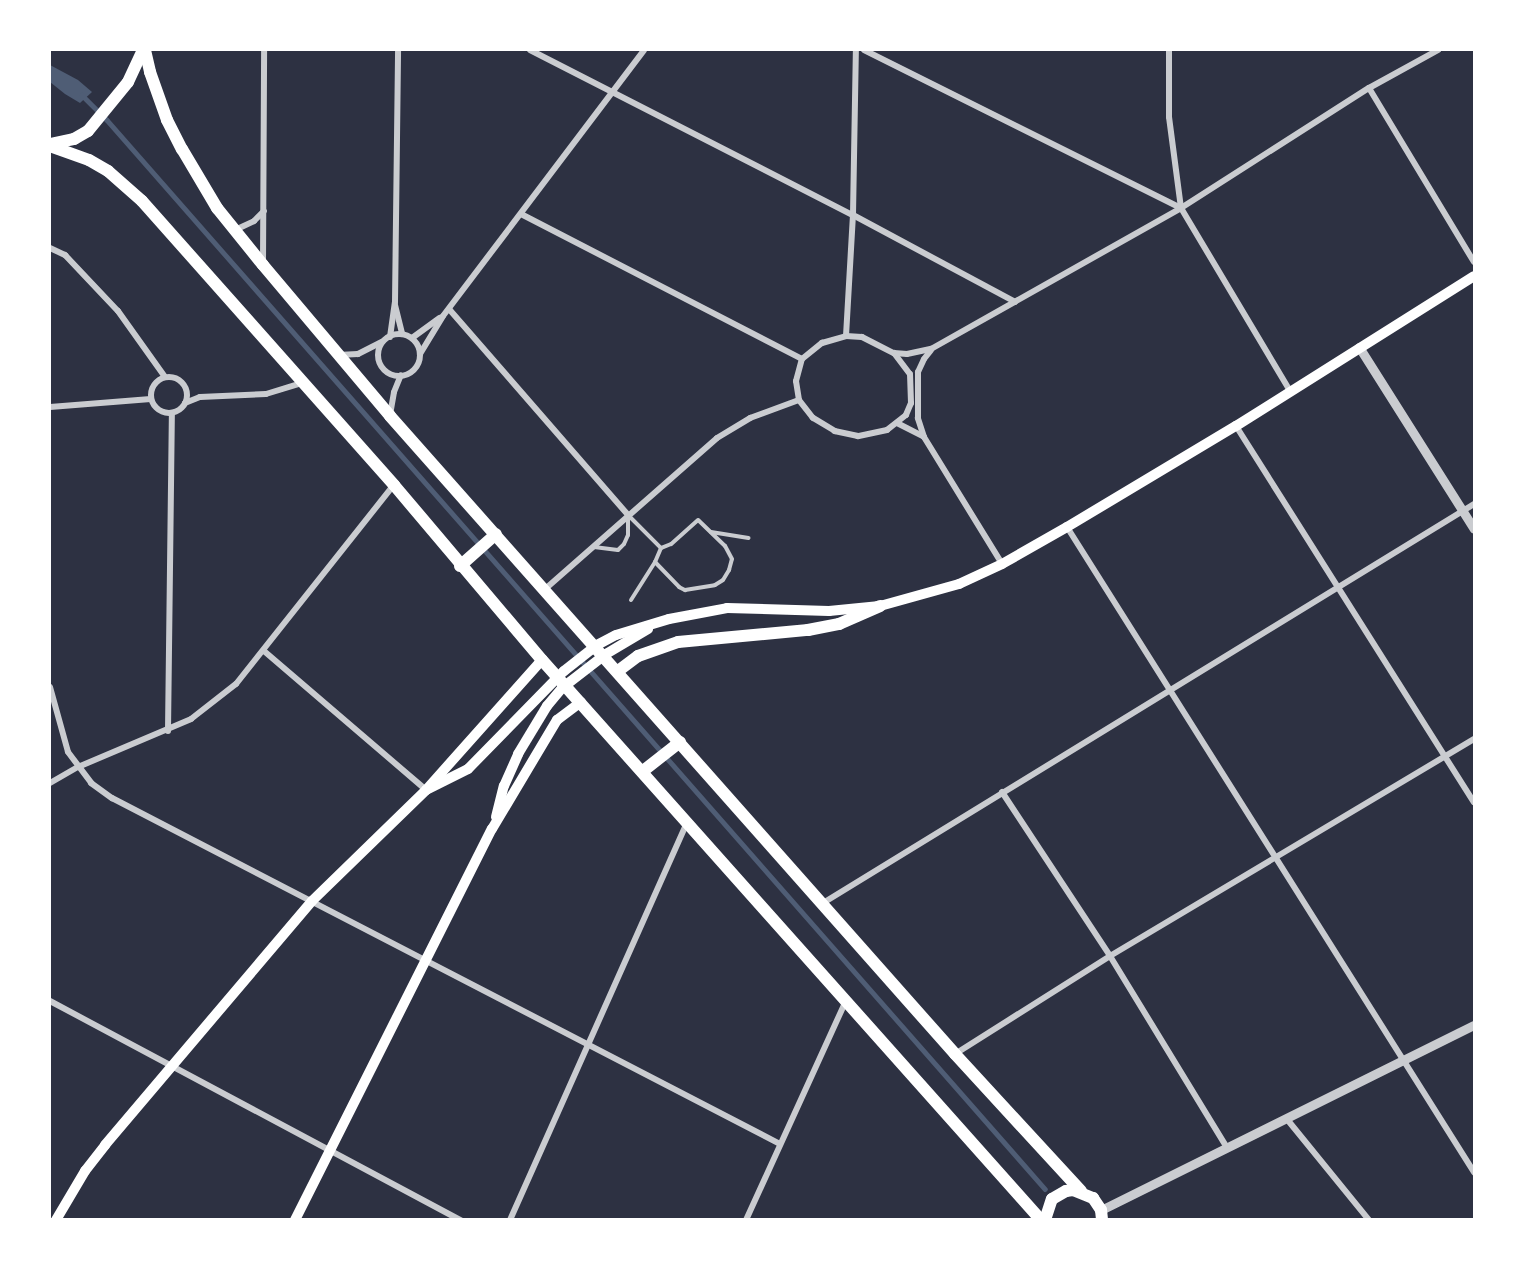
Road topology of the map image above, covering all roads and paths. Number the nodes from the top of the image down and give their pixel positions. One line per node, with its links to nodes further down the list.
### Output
1 (144, 50): 12 (main road); 17 (main road)
2 (264, 50): 14 (street)
3 (398, 50): 22 (street)
4 (530, 50): 11 (street)
5 (644, 50): 11 (street)
6 (856, 50): 16 (street)
7 (864, 50): 13 (street)
8 (1168, 50): 13 (street)
9 (1438, 50): 10 (street)
10 (1369, 88): 13 (street); 19 (street)
11 (611, 92): 15 (street); 16 (street)
12 (50, 145): 39 (main road)
13 (1181, 208): 23 (street); 41 (street)
14 (264, 210): 17 (street); 20 (street)
15 (521, 214): 24 (street); 36 (street)
16 (853, 215): 23 (street); 28 (street)
17 (235, 230): 20 (main road)
18 (50, 248): 38 (street)
19 (1474, 262)
20 (263, 266): 35 (main road)
21 (1474, 276): 31 (main road)
22 (395, 302): 26 (street); 27 (street)
23 (1015, 302): 32 (street)
24 (449, 309): 25 (street); 55 (street)
25 (443, 316): 29 (street); 34 (street)
26 (402, 334): 27 (street); 29 (street)
27 (390, 336): 30 (street)
28 (846, 336): 33 (street); 36 (street)
29 (412, 338): 34 (street)
30 (383, 342): 35 (street); 37 (street)
31 (1359, 347): 41 (main road); 54 (street)
32 (931, 350): 33 (street); 51 (street)
33 (894, 353): 49 (street)
34 (420, 354): 37 (street)
35 (338, 355): 48 (main road)
36 (802, 359): 44 (street)
37 (400, 375): 48 (street)
38 (165, 377): 40 (street); 43 (street)
39 (302, 383): 42 (street); 52 (main road)
40 (185, 387): 42 (street); 45 (street)
41 (1290, 391): 50 (main road)
42 (200, 397): 45 (street)
43 (151, 399): 46 (street); 47 (street)
44 (799, 400): 49 (street); 55 (street)
45 (185, 403): 47 (street)
46 (50, 406)
47 (172, 413): 77 (street)
48 (390, 416): 59 (main road)
49 (897, 423): 51 (street)
50 (1236, 426): 56 (main road); 66 (street)
51 (924, 437): 64 (street)
52 (394, 485): 65 (main road); 71 (street)
53 (1474, 504): 54 (street)
54 (1463, 511): 57 (street); 66 (street)
55 (628, 515): 61 (street); 61 (lane); 62 (lane)
56 (1067, 527): 64 (main road); 75 (street)
57 (1474, 529)
58 (710, 532): 60 (lane); 62 (lane); 63 (lane)
59 (492, 538): 65 (main road); 67 (main road)
60 (749, 538)
61 (593, 546): 67 (street)
62 (661, 548): 63 (lane)
63 (655, 562): 68 (lane)
64 (1002, 564): 69 (main road)
65 (460, 566): 72 (main road)
66 (1340, 588): 75 (street); 80 (street)
67 (544, 590): 73 (main road)
68 (631, 600)
69 (880, 606): 70 (main road); 73 (main road)
70 (669, 619): 84 (main road); 88 (main road)
71 (264, 651): 77 (street); 84 (street)
72 (542, 660): 76 (main road); 84 (main road)
73 (618, 672): 79 (main road)
74 (50, 687): 81 (street)
75 (1171, 689): 85 (street); 89 (street)
76 (581, 702): 82 (main road); 88 (main road)
77 (168, 731): 81 (street)
78 (1474, 739): 80 (street)
79 (675, 746): 82 (main road); 91 (main road)
80 (1446, 757): 86 (street); 89 (street)
81 (78, 767): 83 (street); 90 (street)
82 (643, 771): 87 (main road)
83 (50, 783)
84 (426, 790): 90 (main road)
85 (1002, 792): 91 (street); 92 (street)
86 (1474, 802)
87 (687, 822): 95 (main road); 97 (street)
88 (492, 829): 93 (main road)
89 (1275, 859): 92 (street); 99 (street)
90 (312, 901): 93 (street); 100 (main road)
91 (822, 903): 98 (main road)
92 (1110, 956): 98 (street); 103 (street)
93 (426, 962): 97 (street); 104 (main road)
94 (50, 1001): 100 (street)
95 (846, 1001): 102 (street); 113 (main road)
96 (1474, 1025): 99 (street)
97 (590, 1045): 102 (street); 111 (street)
98 (955, 1054): 106 (main road)
99 (1405, 1061): 101 (street); 105 (street)
100 (171, 1066): 104 (street); 108 (main road)
101 (1286, 1118): 103 (street); 114 (street)
102 (780, 1144): 112 (street)
103 (1226, 1146): 107 (street)
104 (332, 1150): 109 (main road); 110 (street)
105 (1474, 1172)
106 (1081, 1191): 107 (main road); 113 (main road)
107 (1103, 1211)
108 (56, 1220)
109 (295, 1220)
110 (460, 1220)
111 (510, 1220)
112 (746, 1220)
113 (1043, 1220)
114 (1369, 1220)

